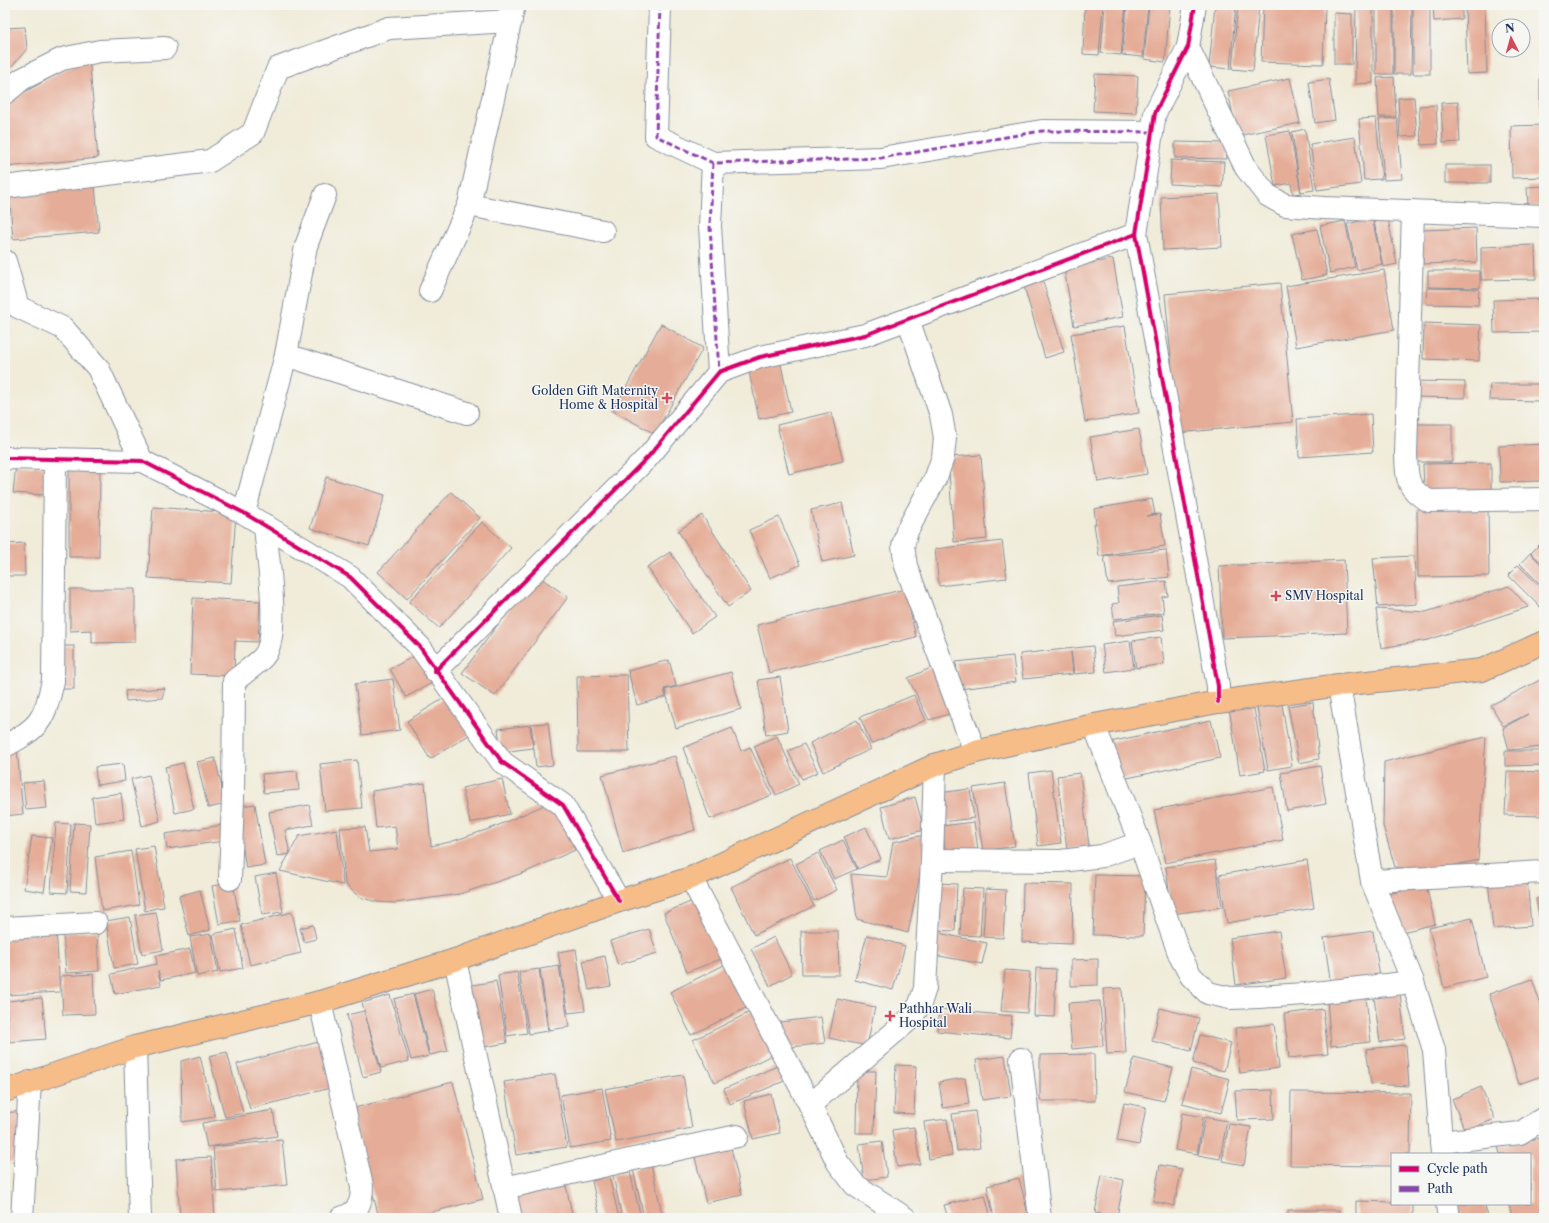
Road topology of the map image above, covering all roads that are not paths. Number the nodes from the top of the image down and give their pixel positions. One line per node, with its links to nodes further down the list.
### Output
1 (660, 5): 8 (street)
2 (1195, 5): 4 (street)
3 (513, 13): 9 (street); 11 (street)
4 (1188, 47): 7 (street); 12 (street)
5 (165, 48): 6 (street)
6 (5, 93)
7 (1152, 132): 8 (street); 15 (street)
8 (713, 163): 20 (street)
9 (5, 187)
10 (325, 195): 19 (street)
11 (469, 205): 14 (street); 17 (street)
12 (1413, 211): 13 (street); 25 (street)
13 (1544, 216)
14 (603, 230)
15 (1136, 234): 18 (street); 31 (street)
16 (7, 276): 24 (street)
17 (430, 291)
18 (908, 319): 20 (street); 34 (street)
19 (286, 355): 21 (street); 26 (street)
20 (719, 372): 29 (street)
21 (466, 413)
22 (5, 458): 23 (street)
23 (55, 459): 24 (street); 33 (street)
24 (142, 460): 26 (street)
25 (1544, 499)
26 (244, 513): 27 (street)
27 (264, 526): 29 (street); 40 (street)
28 (1544, 642): 30 (main road)
29 (435, 671): 42 (street)
30 (1339, 685): 31 (main road); 41 (street)
31 (1218, 702): 32 (main road)
32 (1094, 725): 34 (main road); 36 (street)
33 (5, 746)
34 (975, 752): 35 (main road)
35 (935, 765): 37 (street); 39 (main road)
36 (1140, 843): 37 (street); 46 (street)
37 (932, 860): 52 (street)
38 (1544, 872): 41 (street)
39 (691, 878): 42 (main road); 52 (street)
40 (230, 879)
41 (1372, 881): 46 (street)
42 (619, 901): 45 (main road)
43 (96, 923): 44 (street)
44 (5, 928)
45 (455, 960): 47 (main road); 56 (street)
46 (1413, 982): 55 (street)
47 (320, 1002): 48 (main road); 60 (street)
48 (135, 1048): 50 (main road); 59 (street)
49 (1021, 1059): 63 (street)
50 (30, 1082): 51 (main road); 58 (street)
51 (5, 1091)
52 (810, 1105): 62 (street)
53 (1544, 1118): 55 (street)
54 (737, 1136): 56 (street)
55 (1441, 1148)
56 (504, 1188): 61 (street)
57 (1447, 1205): 64 (street)
58 (22, 1218)
59 (140, 1218)
60 (341, 1218)
61 (511, 1218)
62 (905, 1218)
63 (1040, 1218)
64 (1448, 1218)

